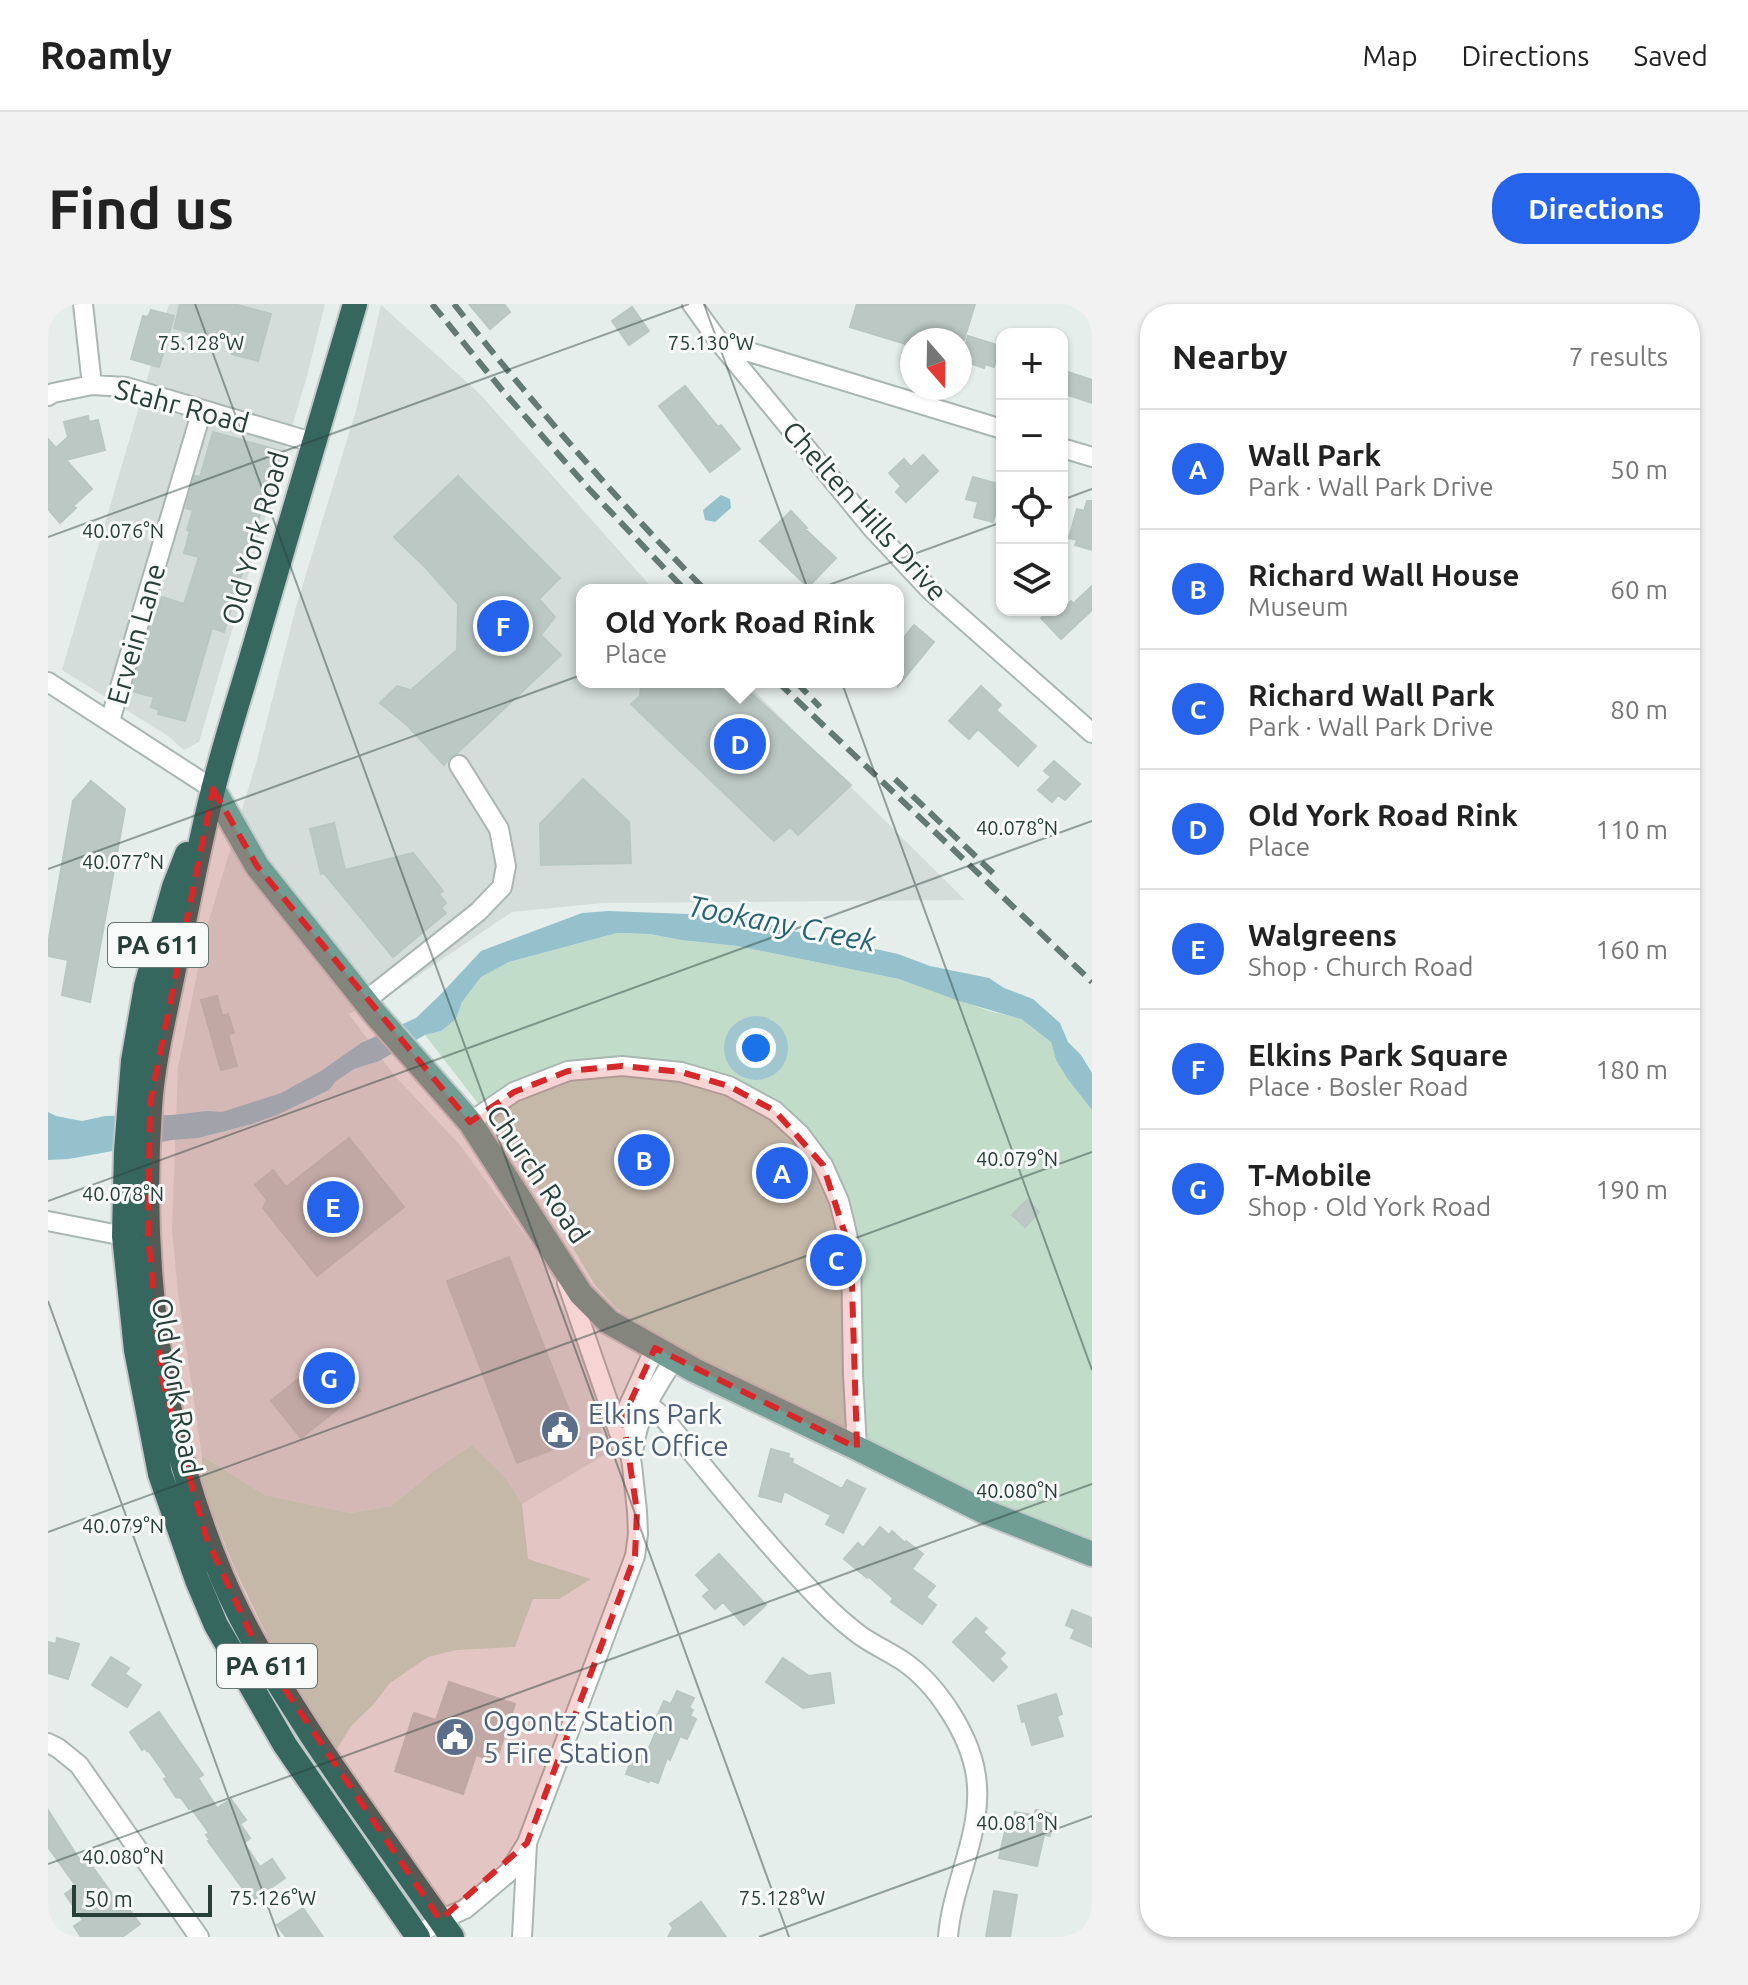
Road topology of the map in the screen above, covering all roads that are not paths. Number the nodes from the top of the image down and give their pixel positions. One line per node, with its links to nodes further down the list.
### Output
1 (83, 304): 5 (street)
2 (355, 304): 9 (highway, Old York Road / PA 611)
3 (692, 304): 4 (street, Chelten Hills Drive)
4 (720, 343): 8 (street); 14 (street, Chelten Hills Drive)
5 (92, 385): 6 (street, Stahr Road); 7 (street, Stahr Road)
6 (48, 396)
7 (202, 410): 9 (street, Stahr Road); 13 (street, Ervein Lane)
8 (996, 427)
9 (315, 443): 16 (highway, Old York Road / PA 611)
10 (1068, 450): 11 (street)
11 (1092, 457)
12 (48, 682): 13 (street, Church Road)
13 (110, 721): 16 (street, Church Road)
14 (1092, 733)
15 (459, 765): 17 (street)
16 (213, 789): 17 (main road, Church Road); 19 (highway, Old York Road / PA 611)
17 (370, 1008): 18 (main road, Church Road)
18 (470, 1122): 22 (main road, Church Road); 25 (street)
19 (137, 1149): 21 (highway, Old York Road / PA 611); 30 (highway, Old York Road / PA 611)
20 (48, 1221): 21 (street)
21 (124, 1236): 32 (highway, Old York Road / PA 611)
22 (559, 1258): 23 (main road, Church Road); 26 (street)
23 (665, 1354): 24 (street); 25 (main road, Church Road)
24 (638, 1403): 26 (street); 34 (street)
25 (857, 1448): 27 (main road, Church Road)
26 (632, 1465): 29 (street)
27 (1092, 1554)
28 (48, 1743): 31 (street)
29 (527, 1843): 30 (street); 33 (street)
30 (446, 1928): 32 (street)
31 (199, 1937)
32 (417, 1937)
33 (522, 1937)
34 (948, 1937)

